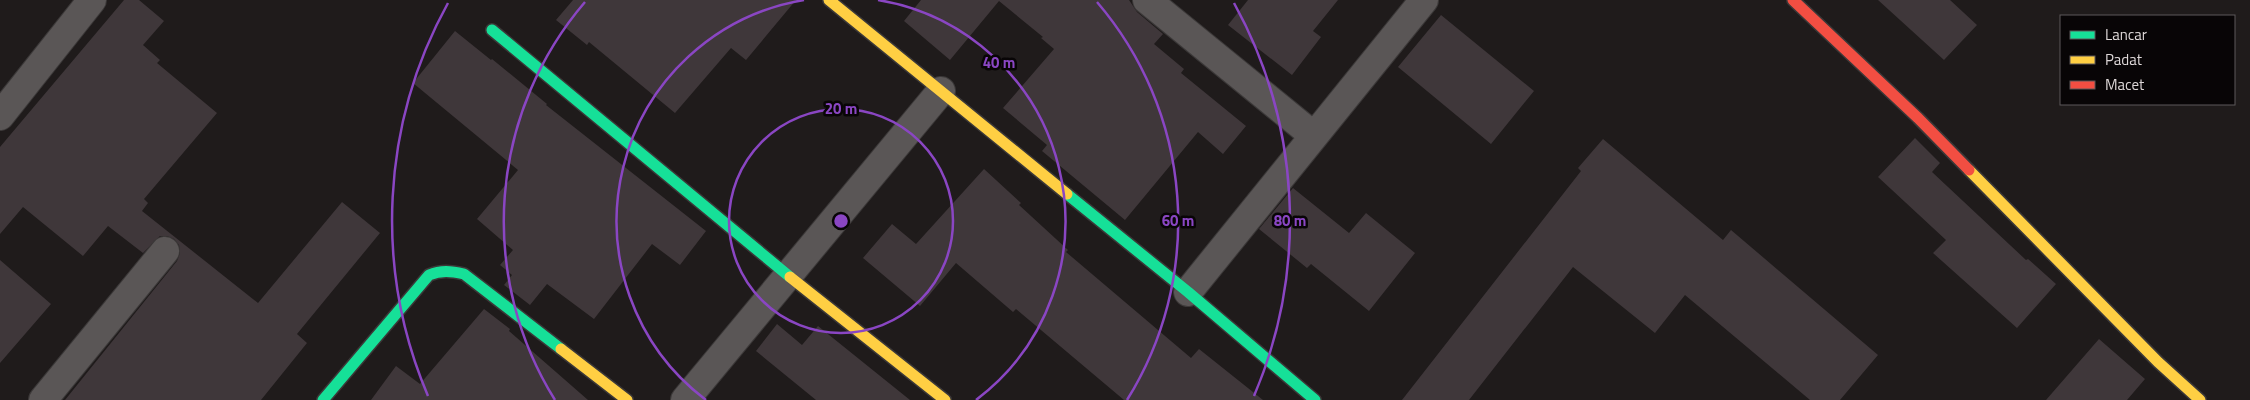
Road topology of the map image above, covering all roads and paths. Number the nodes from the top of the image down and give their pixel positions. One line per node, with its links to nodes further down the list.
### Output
1 (92, 0): 8 (street)
2 (829, 0): 7 (street)
3 (1147, 0): 9 (street)
4 (1424, 0): 9 (street)
5 (1793, 0): 19 (street)
6 (492, 30): 11 (street)
7 (941, 91): 11 (street); 12 (street)
8 (0, 116)
9 (1314, 136): 12 (street)
10 (165, 251): 13 (street)
11 (789, 276): 16 (street); 17 (street)
12 (1188, 292): 18 (street)
13 (43, 400)
14 (323, 400): 15 (street)
15 (628, 400)
16 (686, 400)
17 (945, 400)
18 (1315, 400)
19 (2200, 400)

